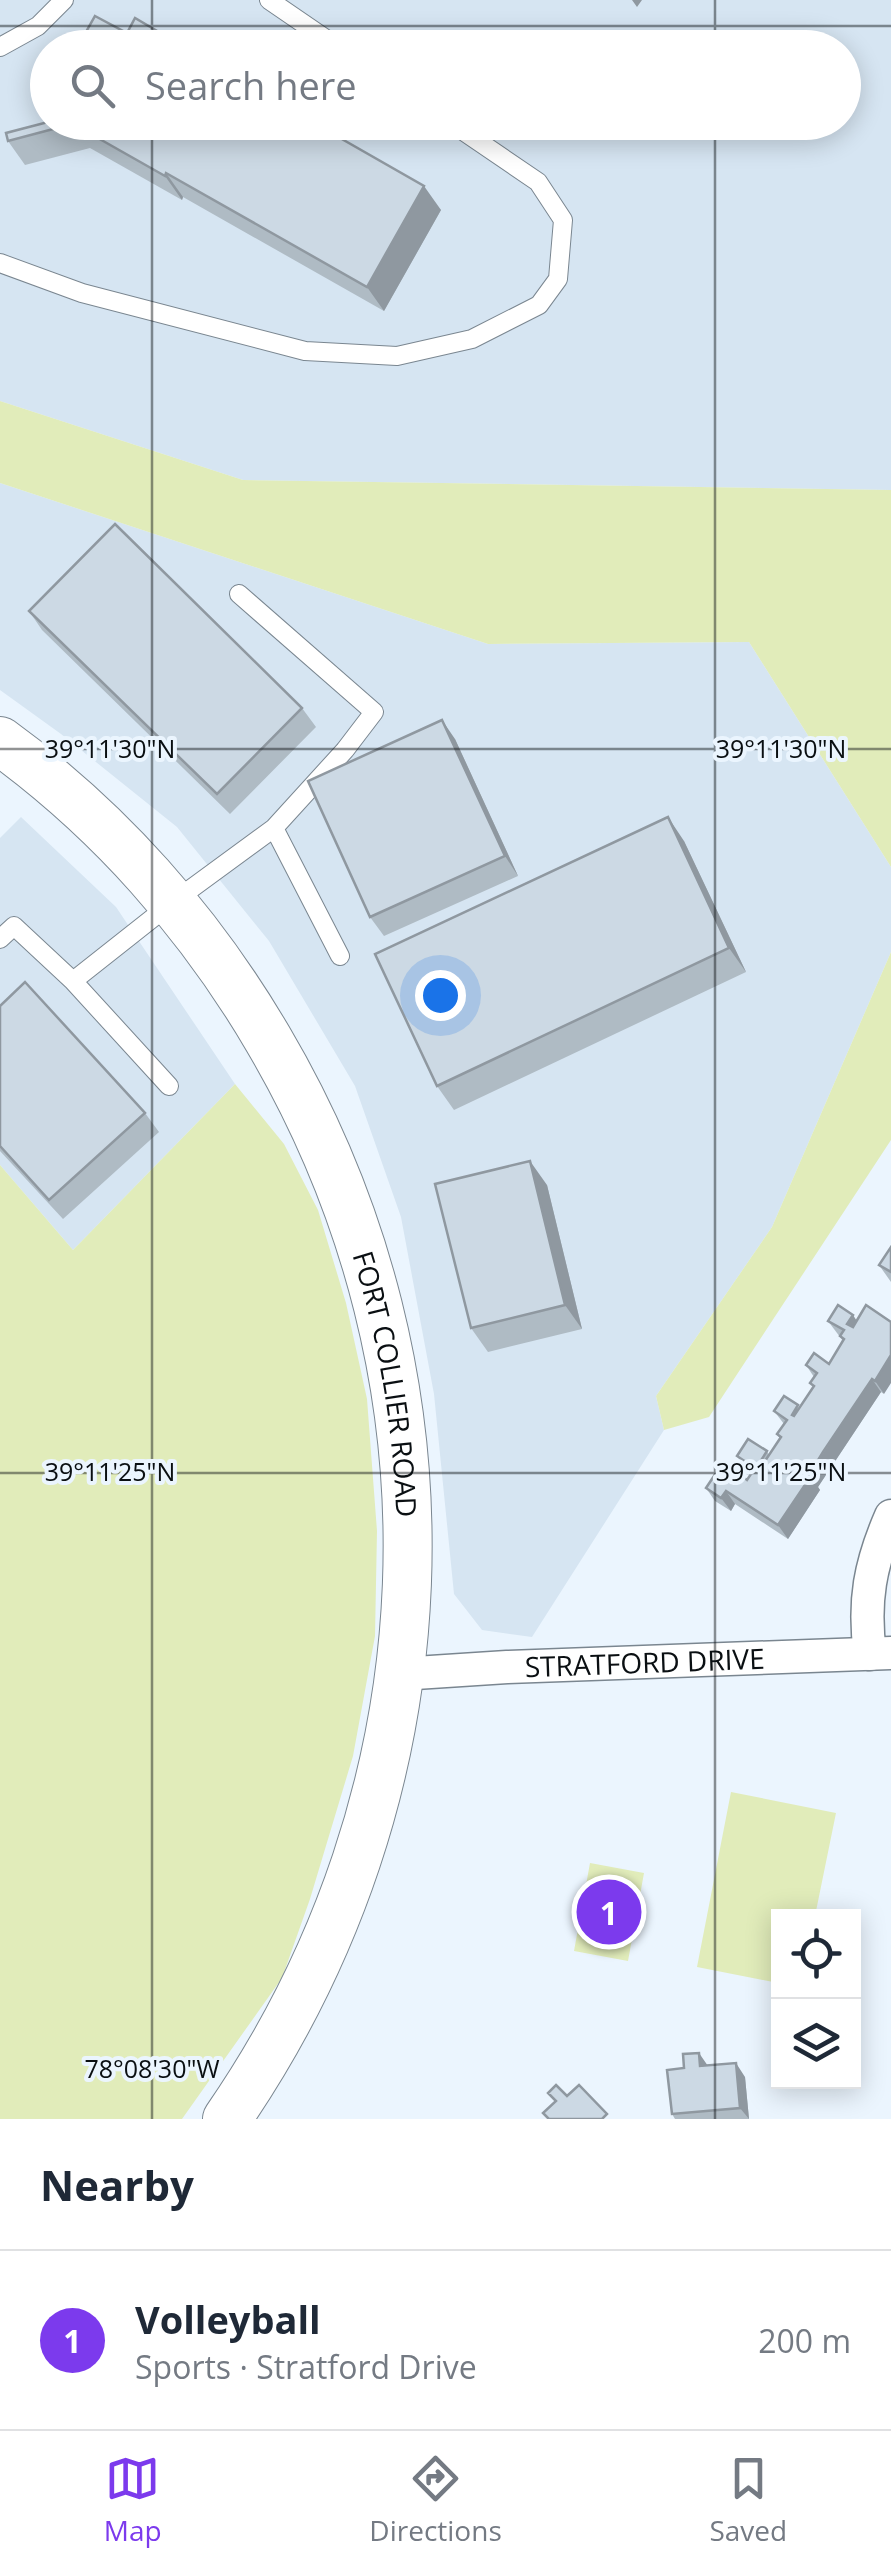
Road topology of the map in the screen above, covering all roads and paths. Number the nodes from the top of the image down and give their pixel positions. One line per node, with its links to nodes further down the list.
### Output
1 (64, 0): 4 (lane)
2 (269, 0): 5 (lane)
3 (30, 30): 6 (lane)
4 (31, 30)
5 (313, 30)
6 (0, 47)
7 (476, 140): 8 (lane)
8 (0, 262)
9 (239, 594): 11 (lane)
10 (0, 741): 12 (street, FORT COLLIER ROAD)
11 (274, 828): 12 (lane); 14 (lane)
12 (172, 902): 15 (lane); 19 (street, FORT COLLIER ROAD)
13 (0, 939): 15 (lane)
14 (340, 956)
15 (73, 981): 16 (lane)
16 (168, 1086)
17 (891, 1516): 18 (street)
18 (880, 1653): 19 (street, STRATFORD DRIVE)
19 (400, 1674): 20 (street, FORT COLLIER ROAD)
20 (227, 2119)

